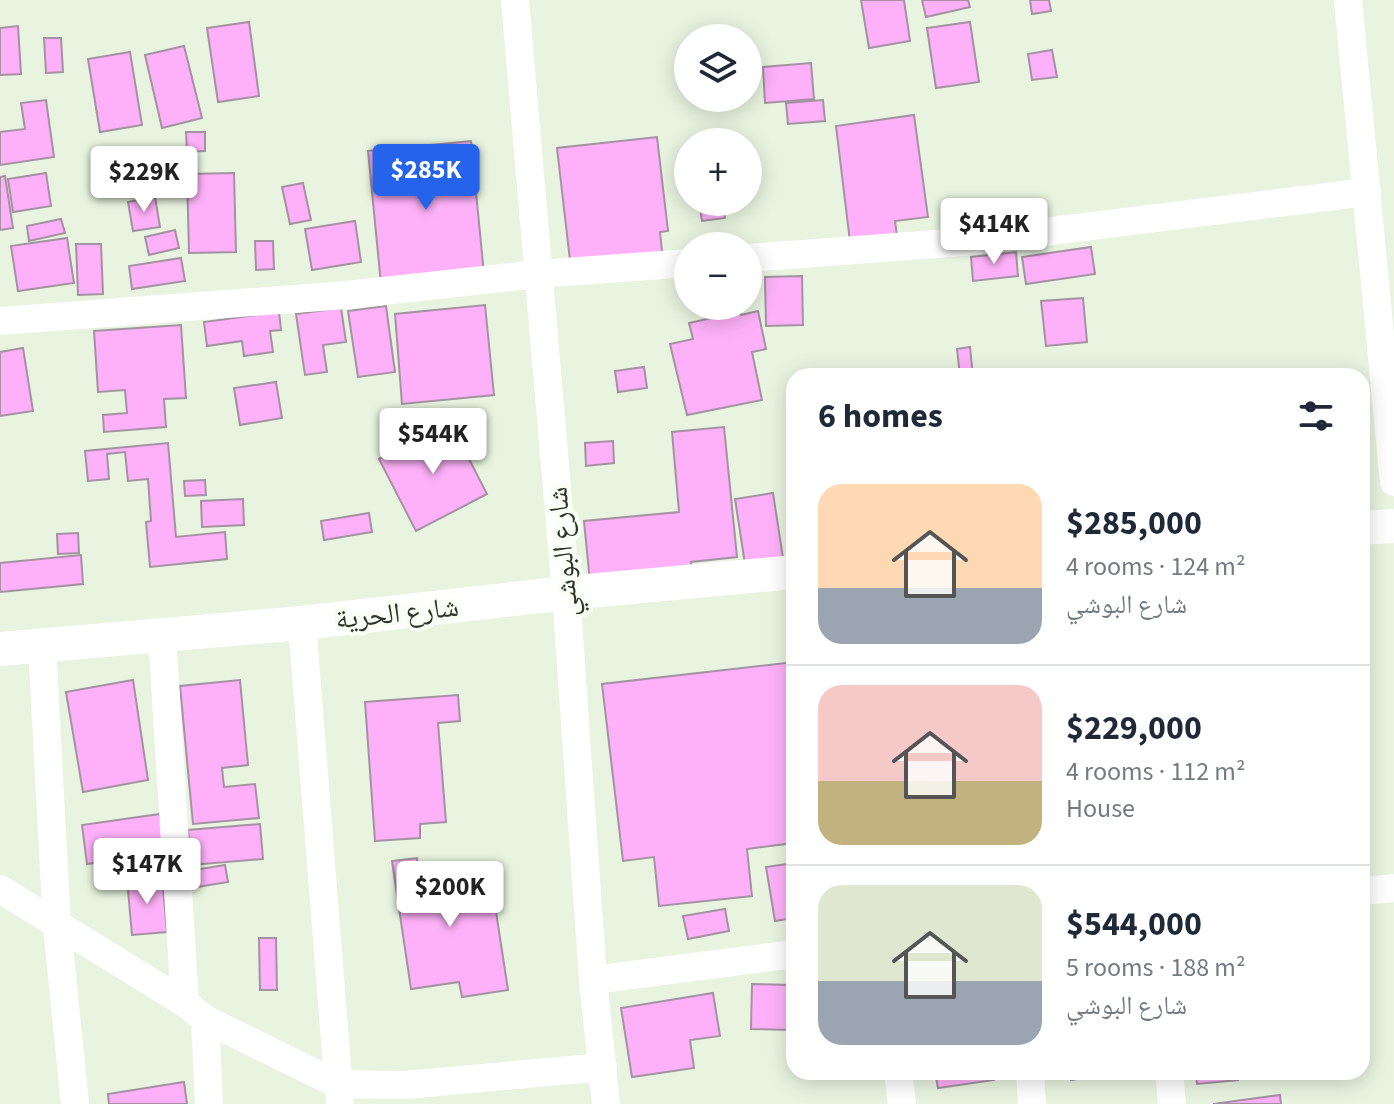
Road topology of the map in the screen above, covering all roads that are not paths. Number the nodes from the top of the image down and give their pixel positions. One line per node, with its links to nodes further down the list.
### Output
1 (515, 0): 6 (street, شارع البوشي)
2 (1348, 0): 3 (street)
3 (1367, 192): 4 (street); 8 (street)
4 (762, 257)
5 (674, 264): 6 (street)
6 (538, 274): 7 (street); 12 (street, شارع البوشي)
7 (0, 321)
8 (1394, 482)
9 (1394, 526): 10 (street)
10 (1370, 528)
11 (786, 573): 12 (street, شارع الحرية)
12 (566, 593): 13 (street, شارع الحرية); 22 (street, شارع البوشي)
13 (302, 623): 14 (street, شارع الحرية); 28 (street)
14 (162, 635): 15 (street, شارع الحرية); 23 (street)
15 (42, 645): 16 (street, شارع الحرية); 20 (street)
16 (0, 649)
17 (1394, 888): 19 (street)
18 (0, 889): 20 (street)
19 (1370, 890)
20 (57, 926): 23 (street); 29 (street)
21 (786, 955): 22 (street)
22 (593, 980): 24 (street, شارع البوشي)
23 (195, 1011): 28 (street); 30 (street)
24 (603, 1067): 28 (street); 31 (street, شارع البوشي)
25 (899, 1080): 32 (street)
26 (1030, 1080): 33 (street)
27 (1170, 1080): 34 (street)
28 (338, 1094)
29 (75, 1104)
30 (209, 1104)
31 (606, 1104)
32 (902, 1104)
33 (1032, 1104)
34 (1172, 1104)

